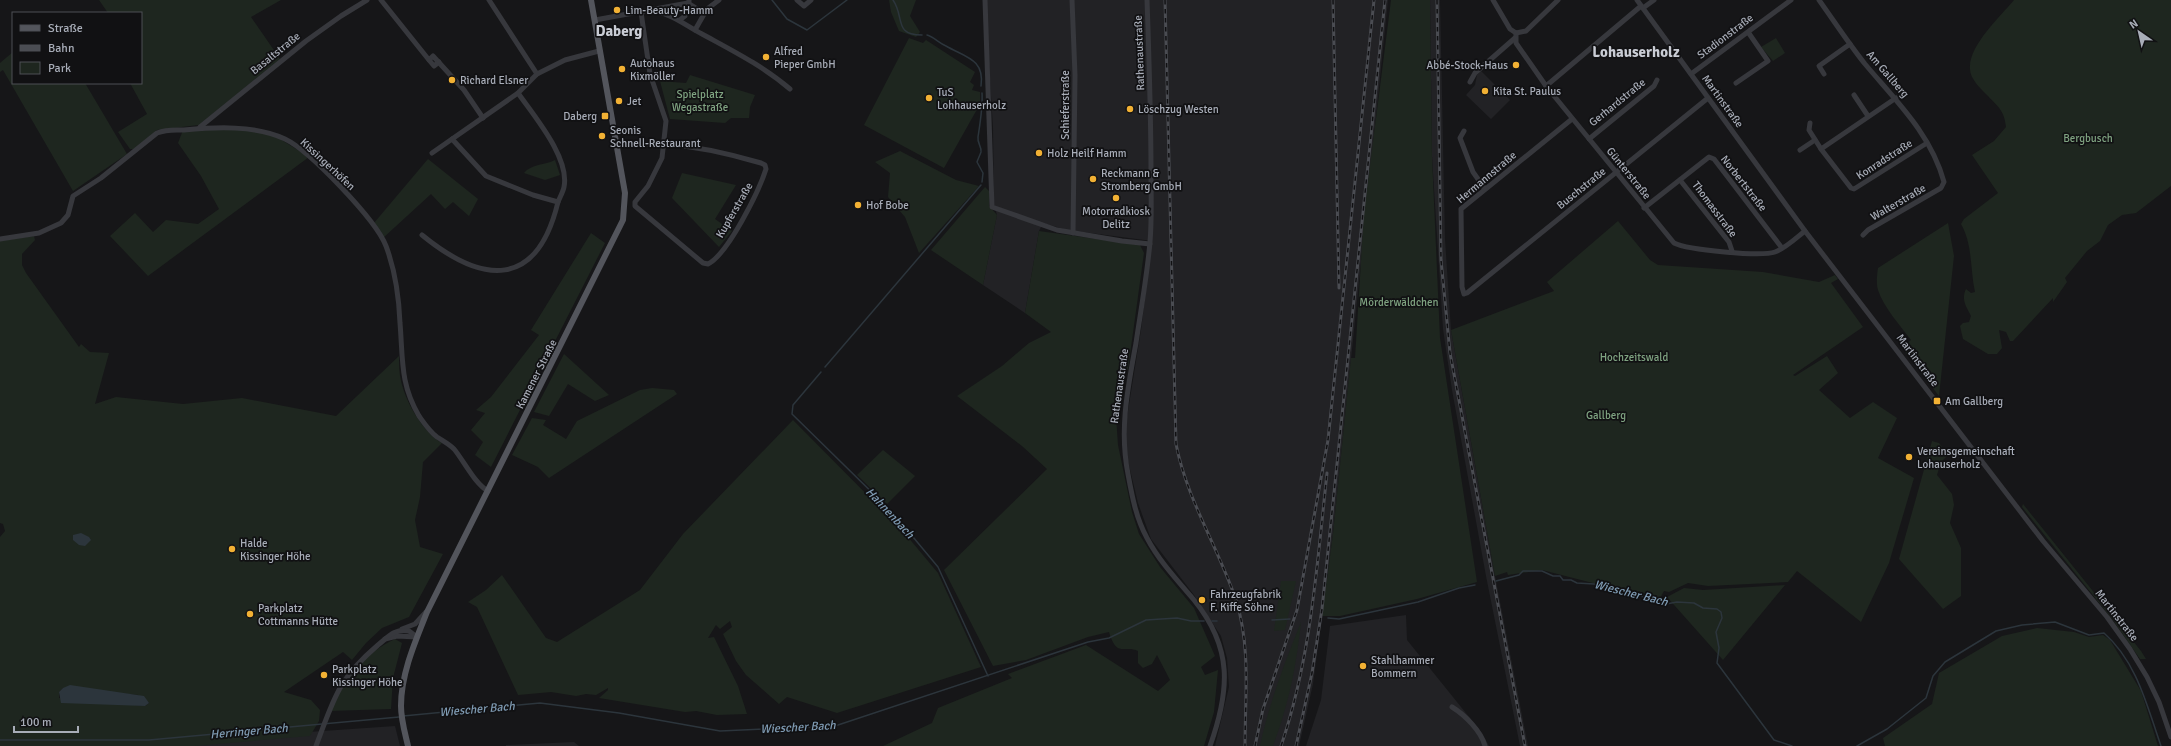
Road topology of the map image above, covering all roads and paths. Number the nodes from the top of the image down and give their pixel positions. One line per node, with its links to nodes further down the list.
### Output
1 (367, 0): 45 (street, Basaltstraße)
2 (381, 0): 42 (street)
3 (488, 0): 29 (street)
4 (591, 0): 23 (main road, Kamener Straße)
5 (719, 0): 21 (street)
6 (797, 0): 7 (street)
7 (811, 0)
8 (985, 0): 63 (street)
9 (1072, 0): 63 (street, Schieferstraße)
10 (1148, 0): 67 (street, Rathenaustraße)
11 (1493, 0): 26 (street, Günterstraße)
12 (1558, 0): 26 (street)
13 (1636, 0): 18 (street, Martinstraße)
14 (1654, 0): 18 (street)
15 (1791, 0): 25 (street, Stadionstraße)
16 (1819, 0): 27 (street, Am Gallberg)
17 (689, 2): 19 (street); 21 (street); 22 (street)
18 (1642, 7): 30 (street, Martinstraße); 35 (street)
19 (653, 11): 20 (street); 22 (street)
20 (641, 12): 23 (street); 50 (street)
21 (704, 13): 24 (street)
22 (681, 19): 24 (street)
23 (595, 20): 28 (main road, Kamener Straße)
24 (695, 30): 36 (street)
25 (1748, 32): 30 (street, Stadionstraße); 34 (street)
26 (1515, 36): 33 (street); 35 (street, Günterstraße)
27 (1850, 44): 31 (street); 40 (street, Am Gallberg)
28 (599, 51): 29 (street); 52 (main road, Kamener Straße)
29 (537, 74): 37 (street)
30 (1691, 74): 39 (street, Martinstraße)
31 (1824, 74)
32 (1657, 80): 48 (street, Gerhardstraße)
33 (1470, 82)
34 (1736, 83)
35 (1546, 86): 43 (street, Günterstraße)
36 (790, 89)
37 (518, 93): 42 (street); 60 (street)
38 (1854, 95): 41 (street)
39 (1708, 98): 56 (street, Buschstraße); 62 (street, Martinstraße)
40 (1896, 98): 41 (street); 51 (street, Am Gallberg)
41 (1868, 116): 53 (street)
42 (483, 118): 47 (street)
43 (1572, 119): 48 (street, Günterstraße); 59 (street, Hermannstraße)
44 (1810, 122): 49 (street, Konradstraße)
45 (200, 127): 66 (street, Kissingerhöfen); 71 (street, Kissingerhöfen)
46 (1464, 131): 59 (street)
47 (452, 139): 55 (street); 60 (street)
48 (1589, 139): 56 (street, Günterstraße)
49 (1815, 140): 53 (street, Konradstraße); 54 (street)
50 (664, 143): 50 (street, Kupferstraße); 52 (street)
51 (1927, 143): 53 (street, Konradstraße); 58 (street, Am Gallberg)
52 (617, 146): 71 (main road, Kamener Straße)
53 (1821, 149)
54 (1800, 150)
55 (432, 153)
56 (1616, 172): 61 (street, Günterstraße); 70 (street, Buschstraße)
57 (1680, 180): 61 (street, Norbertstraße); 68 (street, Norbertstraße); 69 (street, Thomasstraße)
58 (1943, 186): 65 (street, Walterstraße)
59 (1485, 189): 70 (street, Hermannstraße)
60 (558, 202): 64 (street)
61 (1644, 208): 69 (street, Günterstraße)
62 (1805, 231): 68 (street, Günterstraße); 77 (street, Martinstraße)
63 (1073, 233): 67 (street)
64 (422, 234)
65 (1863, 235)
66 (0, 239)
67 (1150, 244): 80 (street, Rathenaustraße)
68 (1782, 248): 69 (street, Günterstraße)
69 (1732, 252)
70 (1467, 293)
71 (488, 491): 72 (main road, Kamener Straße)
72 (427, 612): 73 (street); 74 (main road, Kamener Straße)
73 (397, 631): 74 (street); 75 (street)
74 (417, 637): 75 (street); 79 (main road, Kamener Straße)
75 (385, 639): 78 (street)
76 (1452, 707): 81 (street)
77 (2171, 737)
78 (316, 746)
79 (408, 746)
80 (1210, 746)
81 (1485, 746)

